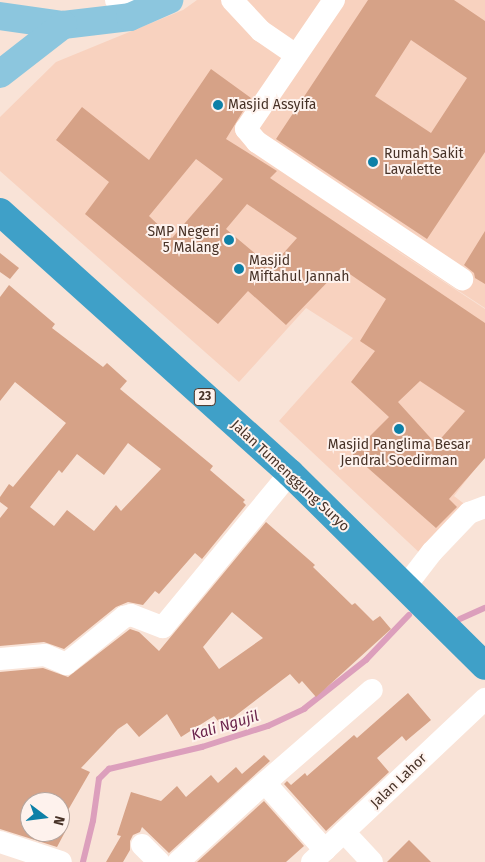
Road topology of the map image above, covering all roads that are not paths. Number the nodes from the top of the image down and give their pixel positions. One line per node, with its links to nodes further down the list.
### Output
1 (116, 0): 2 (street)
2 (139, 0)
3 (168, 0): 7 (main road)
4 (232, 0): 8 (street)
5 (334, 0): 8 (street)
6 (0, 16): 7 (main road)
7 (63, 25): 9 (main road)
8 (296, 55): 11 (street)
9 (0, 74)
10 (0, 212): 12 (highway, Jalan Tumenggung Suryo / 23)
11 (462, 279)
12 (290, 473): 14 (highway, Jalan Tumenggung Suryo / 23); 15 (street)
13 (485, 507): 14 (street)
14 (405, 587): 16 (highway, Jalan Tumenggung Suryo / 23)
15 (0, 659)
16 (485, 666)
17 (372, 690): 19 (street)
18 (485, 699): 20 (street, Jalan Lahor)
19 (264, 783): 23 (street); 26 (street)
20 (344, 832): 23 (street, Jalan Lahor); 27 (street)
21 (0, 842): 24 (street)
22 (142, 845): 25 (street)
23 (318, 856)
24 (61, 862)
25 (159, 862)
26 (178, 862)
27 (372, 862)

